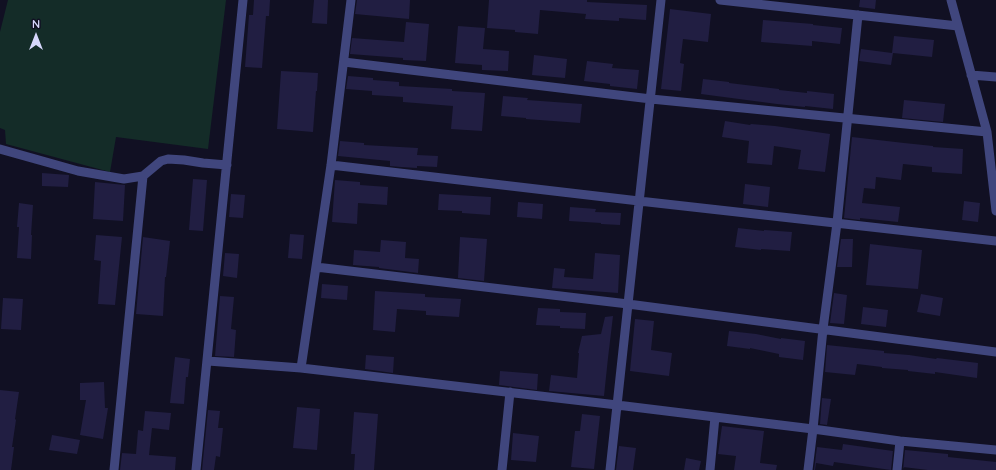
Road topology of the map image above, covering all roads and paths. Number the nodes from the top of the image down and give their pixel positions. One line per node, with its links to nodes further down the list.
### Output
1 (243, 0): 15 (street)
2 (351, 0): 8 (street)
3 (661, 0): 11 (street)
4 (720, 0): 6 (street)
5 (950, 0): 7 (street)
6 (858, 15): 7 (street); 12 (street)
7 (958, 26): 9 (street)
8 (344, 62): 11 (street); 16 (street)
9 (971, 75): 10 (street); 13 (street)
10 (996, 77)
11 (651, 99): 12 (street); 19 (street)
12 (847, 118): 13 (street); 21 (street)
13 (987, 132): 17 (street)
14 (0, 149): 18 (street)
15 (227, 165): 18 (street); 27 (street)
16 (331, 165): 19 (street); 23 (street)
17 (994, 172): 20 (street)
18 (143, 176): 35 (street)
19 (639, 201): 21 (street); 24 (street)
20 (996, 212)
21 (837, 223): 22 (street); 25 (street)
22 (996, 241)
23 (316, 267): 24 (street); 28 (street)
24 (628, 304): 25 (street); 30 (street)
25 (823, 330): 26 (street); 32 (street)
26 (996, 352)
27 (208, 361): 28 (street); 36 (street)
28 (301, 368): 29 (street)
29 (510, 392): 30 (street); 37 (street)
30 (617, 404): 31 (street); 38 (street)
31 (715, 417): 32 (street); 39 (street)
32 (814, 429): 33 (street); 40 (street)
33 (900, 441): 34 (street); 41 (street)
34 (996, 450)
35 (114, 470)
36 (196, 470)
37 (502, 470)
38 (610, 470)
39 (710, 470)
40 (808, 470)
41 (897, 470)

